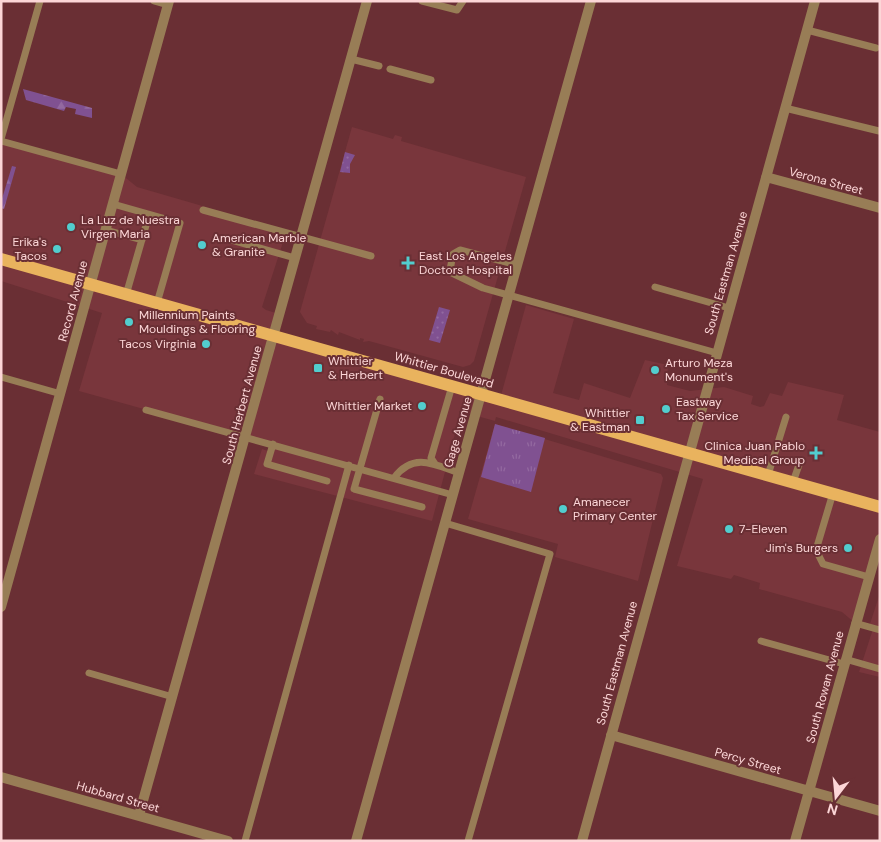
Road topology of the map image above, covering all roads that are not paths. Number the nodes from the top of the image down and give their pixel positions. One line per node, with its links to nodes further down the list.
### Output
1 (40, 1): 17 (lane)
2 (154, 1): 8 (lane)
3 (367, 1): 11 (street, South Herbert Avenue)
4 (422, 1): 5 (lane)
5 (463, 1)
6 (591, 1): 31 (street, Gage Avenue)
7 (814, 1): 9 (street, South Eastman Avenue)
8 (169, 3): 18 (street, Record Avenue)
9 (807, 30): 10 (lane); 15 (street, South Eastman Avenue)
10 (876, 48)
11 (351, 59): 12 (lane); 26 (street, South Herbert Avenue)
12 (379, 66)
13 (390, 69): 14 (lane)
14 (430, 80)
15 (785, 108): 16 (lane); 19 (street, South Eastman Avenue)
16 (879, 131)
17 (1, 140): 18 (lane)
18 (121, 174): 20 (street, Record Avenue)
19 (766, 177): 21 (street, Verona Street); 37 (street, South Eastman Avenue)
20 (113, 204): 23 (lane); 24 (street, Record Avenue)
21 (880, 208)
22 (202, 210): 26 (lane)
23 (149, 215): 27 (lane); 36 (lane)
24 (106, 230): 27 (lane); 32 (street, Record Avenue)
25 (224, 238): 29 (lane)
26 (301, 238): 28 (lane); 29 (street, South Herbert Avenue)
27 (142, 240): 35 (lane)
28 (371, 256)
29 (295, 258): 38 (street, South Herbert Avenue)
30 (1, 259): 32 (main road, Whittier Boulevard)
31 (517, 265): 34 (street, Gage Avenue); 34 (lane)
32 (91, 285): 35 (main road, Whittier Boulevard); 42 (street, Record Avenue)
33 (655, 287): 37 (lane)
34 (509, 294): 39 (lane); 43 (street, Gage Avenue)
35 (126, 295): 36 (main road, Whittier Boulevard)
36 (157, 304): 38 (main road, Whittier Boulevard)
37 (729, 308): 39 (street, South Eastman Avenue)
38 (273, 336): 41 (main road, Whittier Boulevard); 47 (street, South Herbert Avenue)
39 (717, 353): 49 (street, South Eastman Avenue)
40 (1, 377): 42 (lane)
41 (452, 386): 43 (main road, Whittier Boulevard); 51 (lane)
42 (61, 394): 66 (street, Record Avenue)
43 (481, 394): 49 (main road, Whittier Boulevard); 54 (street, Gage Avenue)
44 (380, 399): 53 (lane)
45 (146, 410): 47 (lane)
46 (786, 417): 55 (lane)
47 (246, 437): 48 (lane); 73 (street, South Herbert Avenue)
48 (273, 444): 52 (lane); 57 (lane)
49 (689, 453): 55 (main road, Whittier Boulevard); 74 (street, South Eastman Avenue)
50 (800, 462): 58 (lane)
51 (435, 464): 54 (lane); 56 (lane)
52 (349, 465): 53 (lane); 80 (lane)
53 (360, 468): 56 (lane); 62 (lane)
54 (459, 474): 60 (street, Gage Avenue)
55 (768, 475): 58 (main road, Whittier Boulevard)
56 (394, 478): 60 (lane)
57 (327, 481)
58 (793, 482): 59 (main road, Whittier Boulevard)
59 (832, 494): 61 (main road, Whittier Boulevard); 65 (lane)
60 (453, 495): 63 (street, Gage Avenue)
61 (880, 506)
62 (422, 508)
63 (445, 523): 81 (street, Gage Avenue); 82 (lane)
64 (880, 539): 65 (street, South Rowan Avenue)
65 (869, 578): 67 (street, South Rowan Avenue)
66 (1, 607)
67 (855, 623): 68 (lane); 70 (street, South Rowan Avenue)
68 (880, 630)
69 (761, 641): 70 (lane)
70 (844, 662): 71 (lane); 76 (street, South Rowan Avenue)
71 (880, 669)
72 (90, 673): 73 (lane)
73 (173, 696): 78 (street, South Herbert Avenue)
74 (611, 735): 76 (street, Percy Street); 83 (street, South Eastman Avenue)
75 (1, 776): 78 (street, Hubbard Street)
76 (809, 791): 77 (street, Percy Street); 84 (street, South Rowan Avenue)
77 (880, 811)
78 (139, 816): 79 (street, Hubbard Street)
79 (228, 841)
80 (245, 841)
81 (356, 841)
82 (468, 841)
83 (582, 841)
84 (795, 841)

